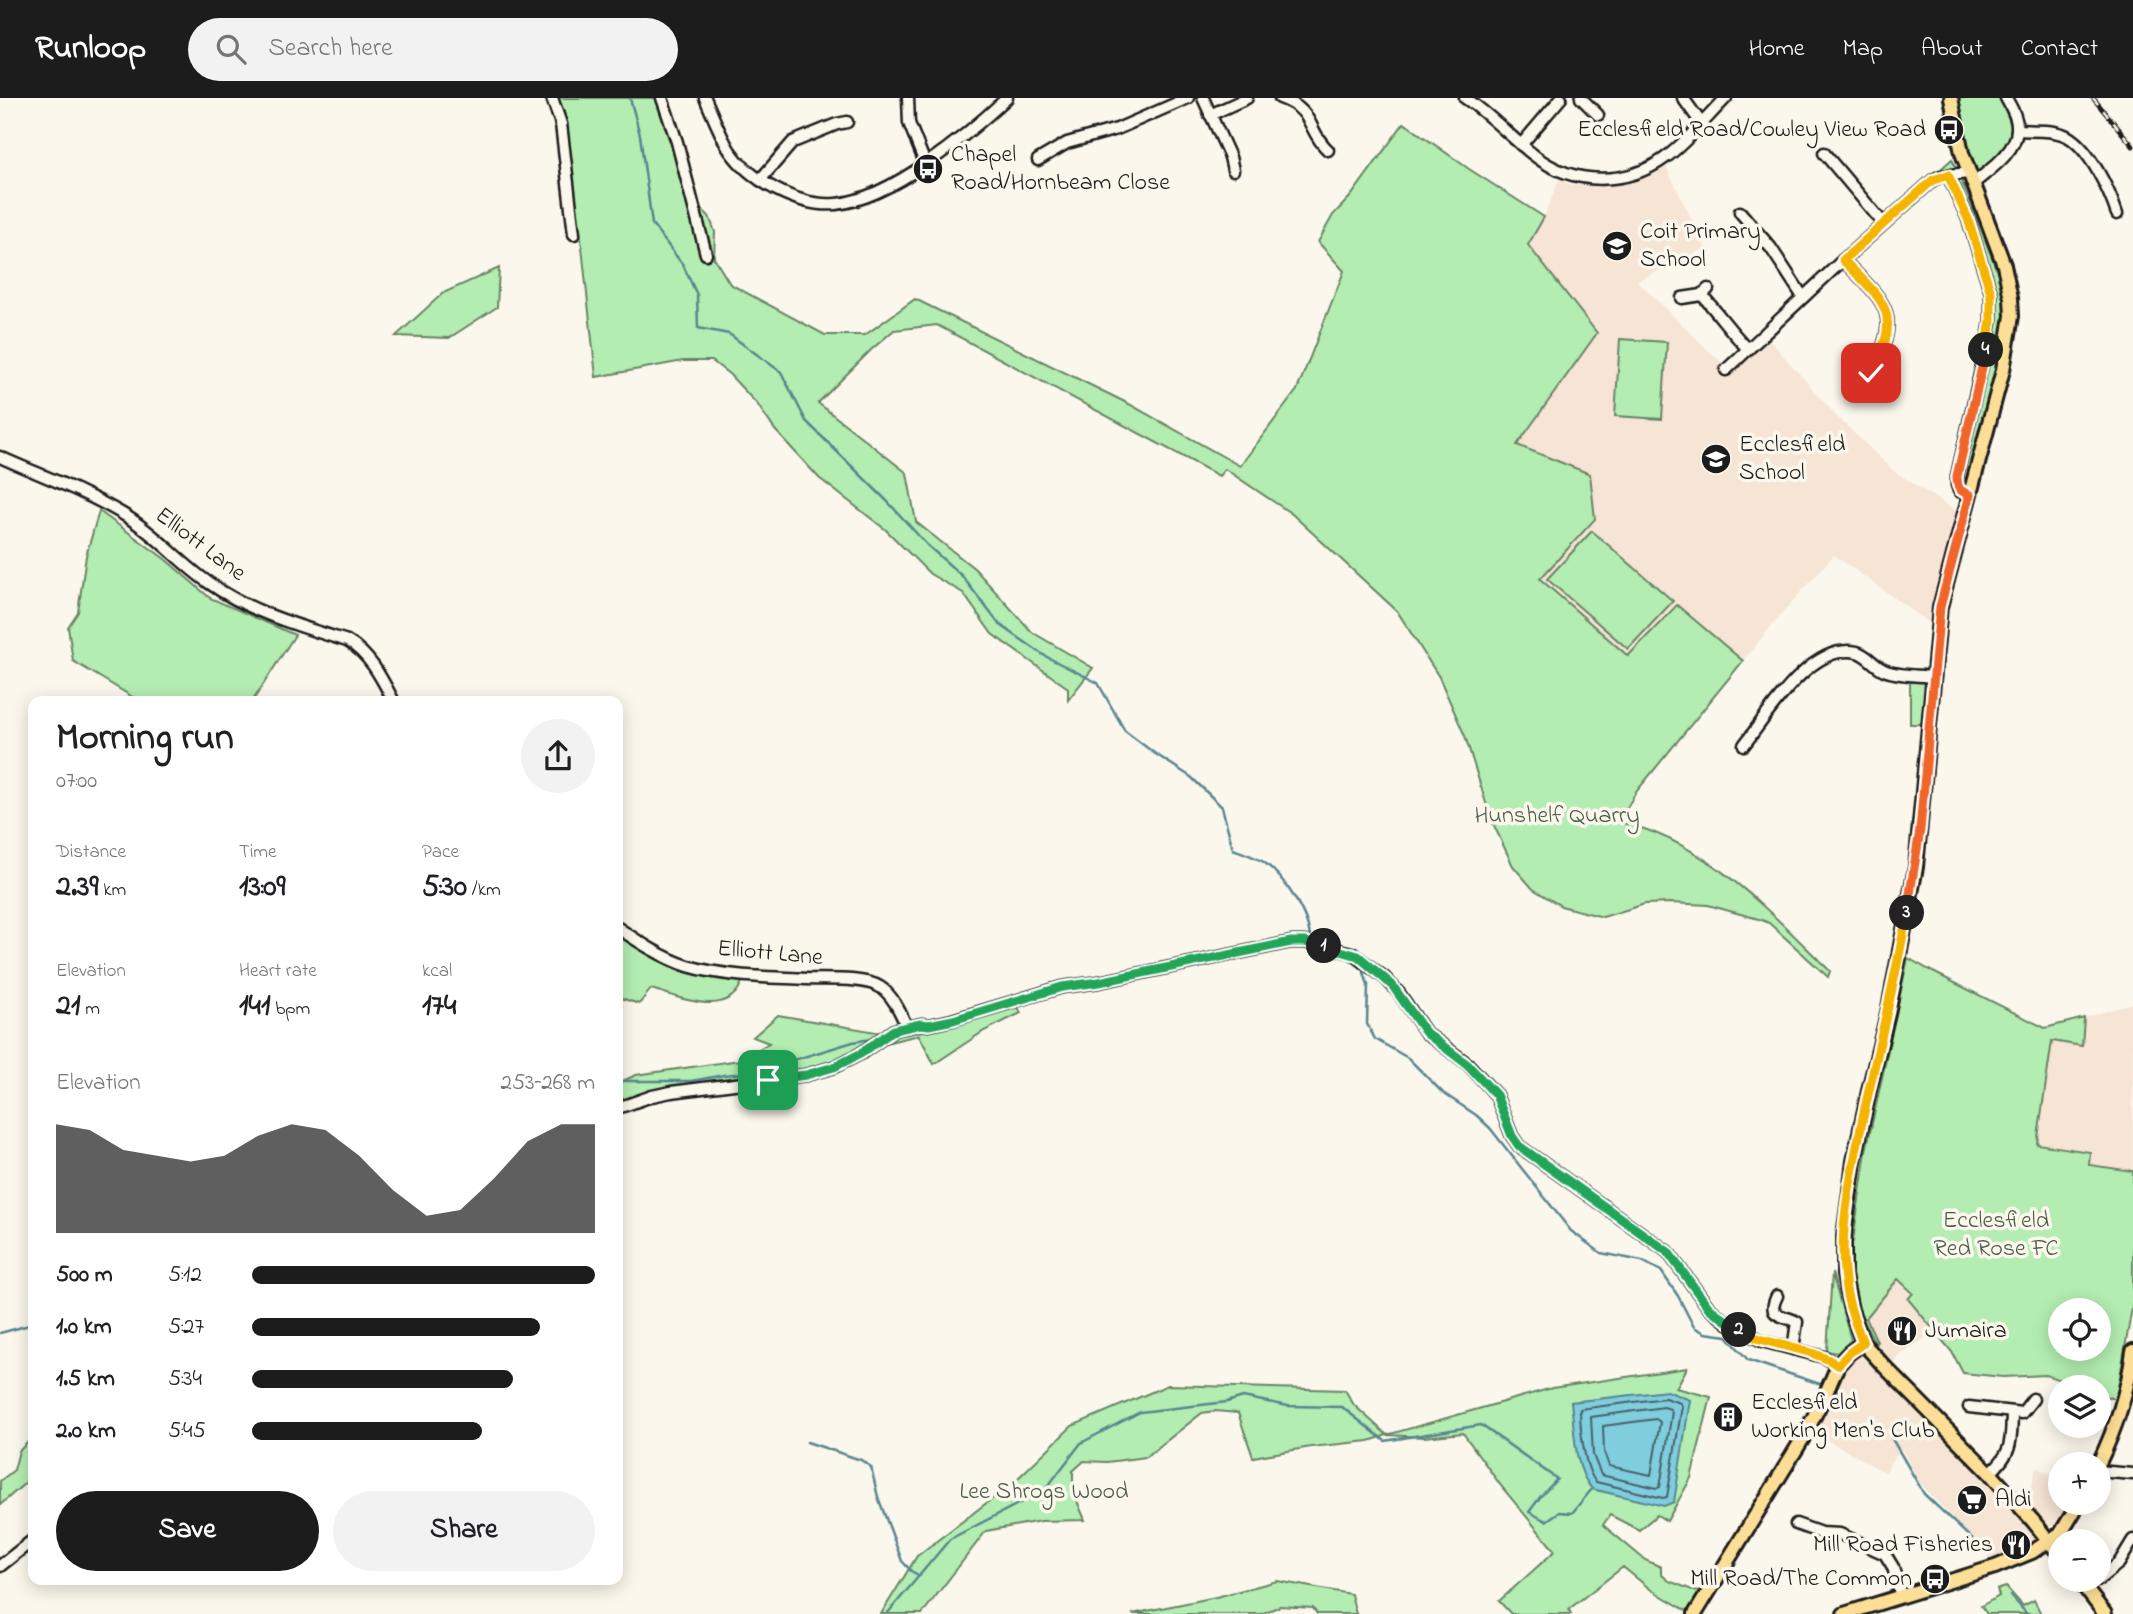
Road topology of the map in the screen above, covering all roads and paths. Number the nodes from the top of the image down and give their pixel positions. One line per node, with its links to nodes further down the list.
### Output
1 (552, 98): 34 (street)
2 (662, 98): 35 (street)
3 (705, 98): 30 (street)
4 (908, 98): 26 (street)
5 (1188, 98): 25 (street)
6 (1203, 98): 17 (street)
7 (1247, 98): 17 (street)
8 (1280, 98): 23 (street)
9 (1467, 98): 22 (street)
10 (1561, 98): 22 (street)
11 (1581, 98): 18 (street)
12 (1683, 98): 20 (street)
13 (1727, 98): 20 (street)
14 (1951, 98): 29 (main road)
15 (2006, 98): 21 (street)
16 (1002, 100): 26 (street)
17 (1210, 115): 27 (street)
18 (1598, 115)
19 (847, 122): 30 (street)
20 (1701, 123): 22 (street)
21 (2017, 130): 29 (street); 32 (street)
22 (1521, 145)
23 (1328, 150)
24 (1824, 153): 33 (street)
25 (1038, 160)
26 (925, 163): 30 (street)
27 (1233, 170)
28 (1948, 175): 29 (street); 33 (street); 43 (street)
29 (1971, 178): 43 (main road)
30 (760, 180)
31 (1740, 212): 37 (street)
32 (2117, 214)
33 (1883, 223): 36 (street)
34 (574, 234)
35 (706, 254)
36 (1843, 260): 37 (street); 41 (street)
37 (1803, 297): 39 (street)
38 (1682, 298): 39 (street)
39 (1748, 349): 40 (street)
40 (1727, 370)
41 (1871, 373)
42 (0, 457): 45 (street, Elliott Lane)
43 (1970, 495): 44 (main road)
44 (1933, 677): 46 (street); 51 (main road)
45 (390, 696)
46 (1744, 745)
47 (623, 931): 48 (street, Elliott Lane)
48 (907, 1027): 49 (street); 52 (street)
49 (623, 1106)
50 (1777, 1296): 52 (street)
51 (1863, 1343): 54 (main road); 61 (main road)
52 (1793, 1349): 54 (street)
53 (2133, 1351): 55 (main road)
54 (1838, 1365): 72 (main road)
55 (2131, 1378): 59 (main road)
56 (2033, 1399): 58 (street)
57 (1969, 1407): 58 (street)
58 (2012, 1413): 61 (street)
59 (2105, 1452)
60 (2111, 1470): 62 (street)
61 (1990, 1473): 65 (main road)
62 (2133, 1474)
63 (1796, 1524): 71 (street)
64 (2133, 1540): 69 (street)
65 (2048, 1541)
66 (2048, 1543): 71 (main road)
67 (28, 1544): 68 (street)
68 (0, 1566)
69 (2111, 1569)
70 (2088, 1592): 74 (main road)
71 (1901, 1597): 73 (main road)
72 (1695, 1614)
73 (1844, 1614)
74 (2105, 1614)

